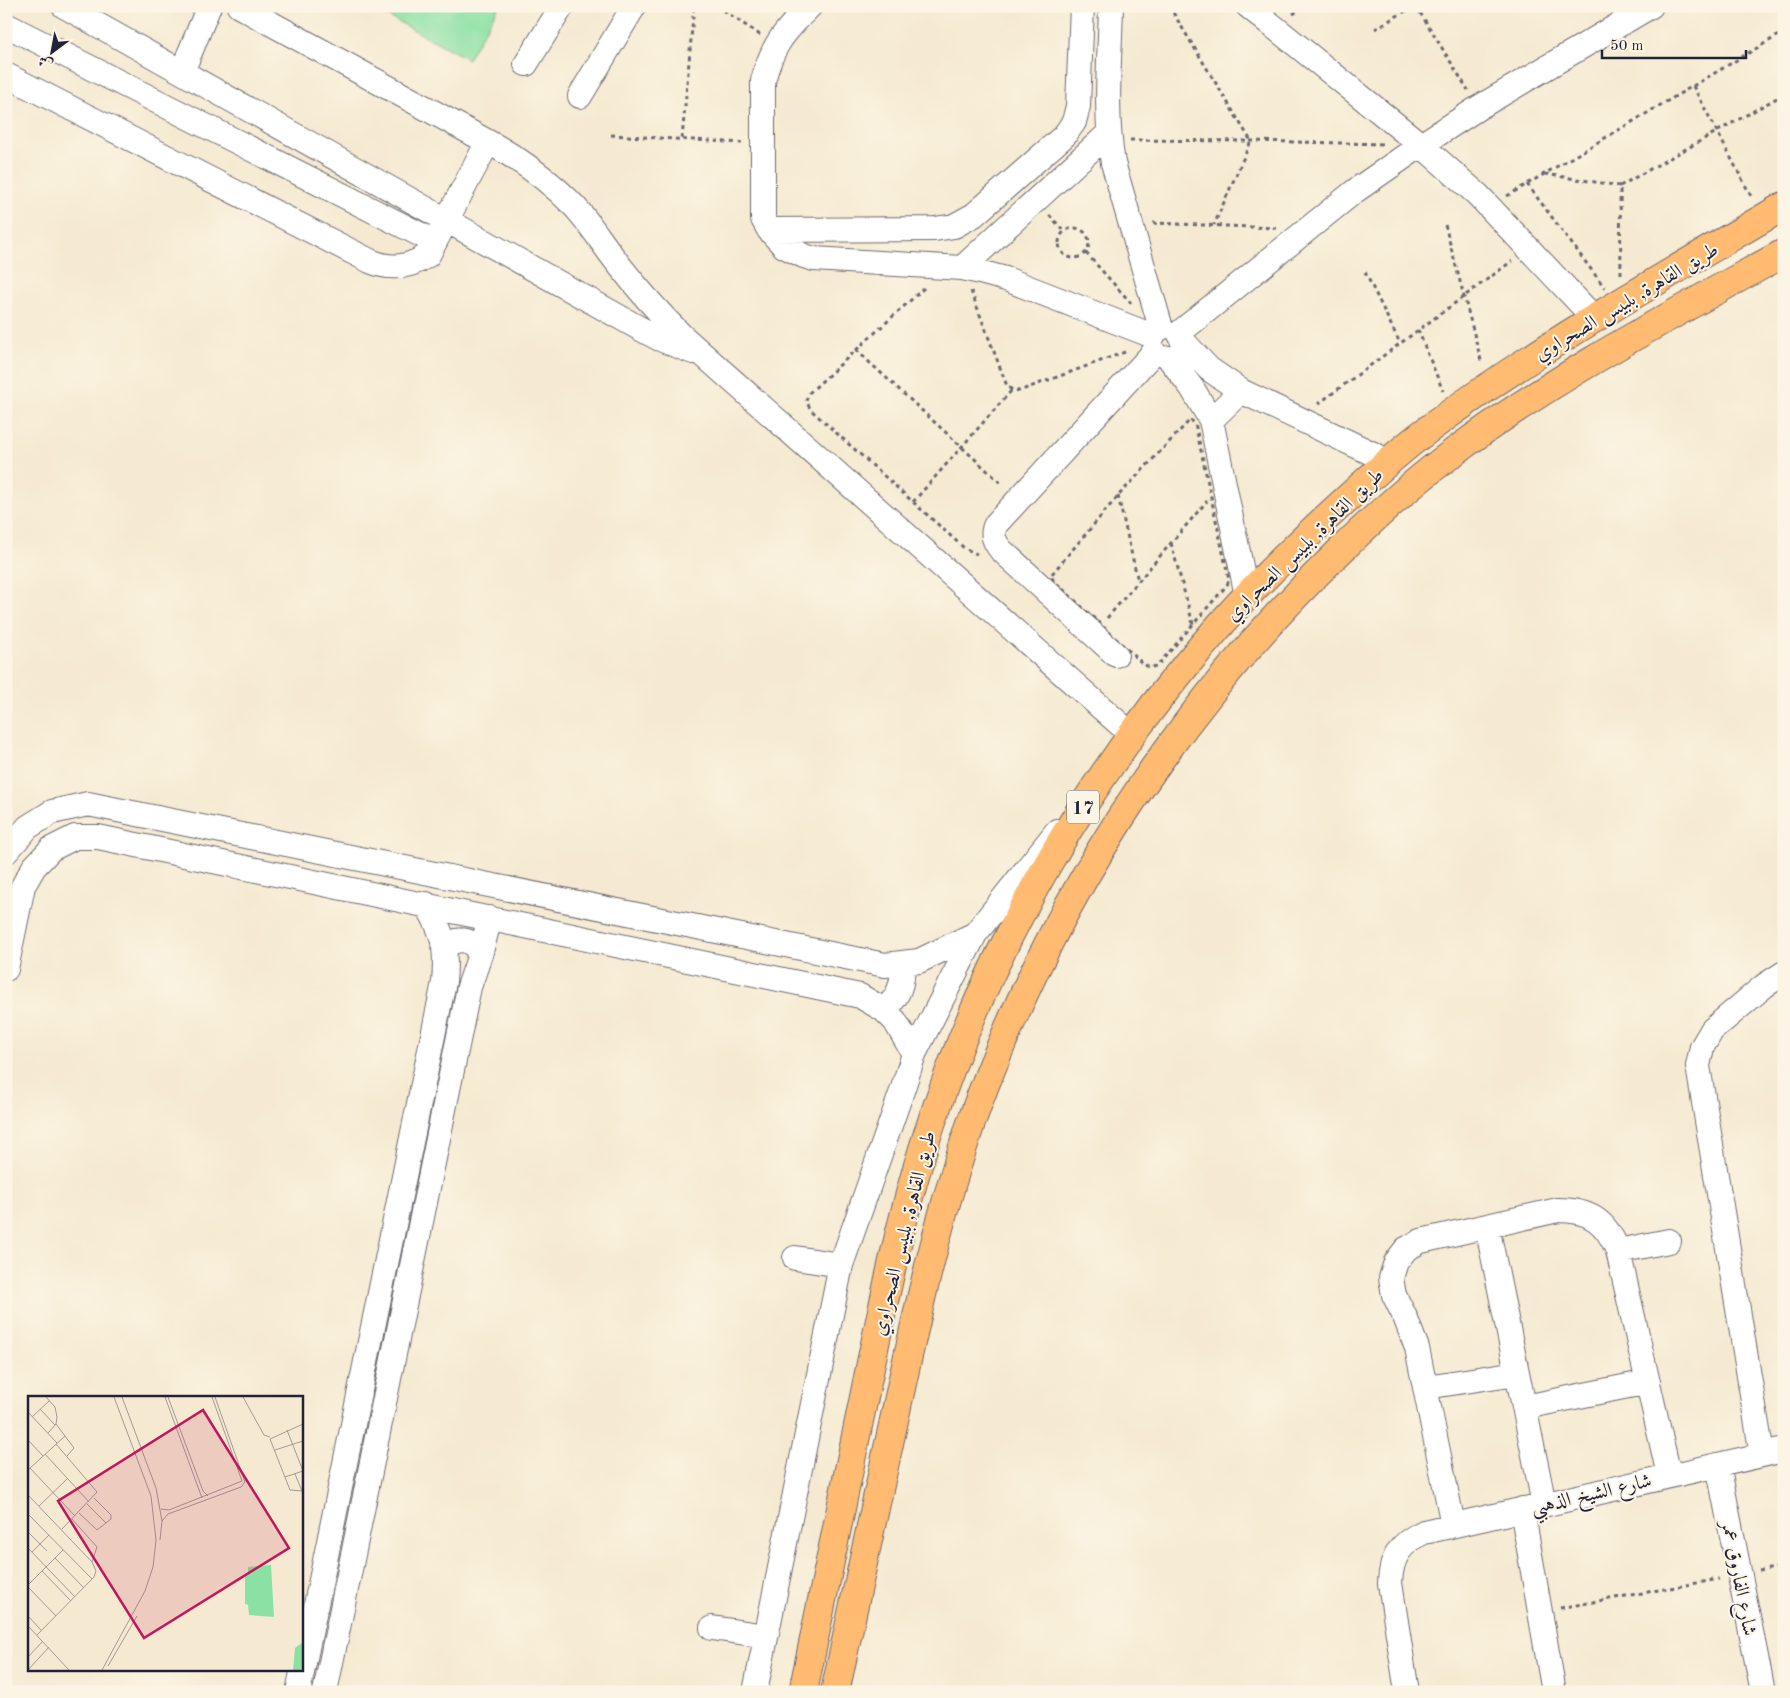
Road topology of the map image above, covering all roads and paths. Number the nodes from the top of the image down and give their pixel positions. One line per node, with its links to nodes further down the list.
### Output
1 (64, 6): 17 (street)
2 (209, 6): 23 (street)
3 (239, 6): 34 (street)
4 (562, 6): 22 (street)
5 (634, 6): 27 (street)
6 (694, 6): 32 (path)
7 (717, 6): 21 (path)
8 (810, 6): 21 (street)
9 (1082, 6): 47 (street)
10 (1111, 6): 31 (street)
11 (1169, 6): 33 (path)
12 (1248, 6): 36 (street)
13 (1347, 6): 16 (path)
14 (1415, 6): 19 (path); 28 (path)
15 (1651, 6): 28 (street)
16 (1351, 12)
17 (90, 13): 23 (street)
18 (6, 25): 48 (street)
19 (1375, 29)
20 (1784, 32): 25 (path)
21 (776, 45): 35 (street)
22 (526, 64)
23 (182, 72): 42 (street)
24 (6, 75): 48 (street)
25 (1693, 86): 29 (path); 37 (path)
26 (1784, 94): 29 (path)
27 (580, 96)
28 (1478, 108): 36 (street)
29 (1717, 132): 39 (path); 41 (path)
30 (611, 135): 32 (path)
31 (1109, 137): 33 (path); 43 (street); 52 (street)
32 (682, 139): 35 (path)
33 (1252, 140): 36 (path); 44 (path)
34 (488, 142): 42 (street); 61 (street)
35 (762, 144): 47 (street)
36 (1421, 145): 46 (street); 49 (street)
37 (1543, 174): 38 (path); 39 (path)
38 (1527, 184): 40 (path); 54 (path)
39 (1620, 186): 54 (path)
40 (1504, 200)
41 (1773, 213): 54 (highway, طريق القاهرة, بلبيس الصحراوي / 17)
42 (447, 219): 48 (street); 61 (street)
43 (1130, 222): 44 (path); 58 (street)
44 (1214, 225): 46 (path)
45 (1445, 225): 55 (path)
46 (1308, 229): 58 (street)
47 (769, 230): 52 (street)
48 (435, 242)
49 (1528, 248): 55 (path); 56 (street)
50 (1086, 253): 50 (path); 58 (path)
51 (1784, 253): 121 (highway, طريق القاهرة, بلبيس الصحراوي / 17)
52 (953, 268): 58 (street); 60 (path); 63 (path)
53 (1365, 272): 59 (path)
54 (1610, 295): 56 (highway, طريق القاهرة, بلبيس الصحراوي / 17)
55 (1464, 296): 57 (path); 62 (path)
56 (1594, 318): 62 (highway, طريق القاهرة, بلبيس الصحراوي / 17)
57 (1418, 330): 59 (path); 65 (path)
58 (1163, 340): 63 (path); 64 (street); 67 (street); 72 (street)
59 (1400, 343): 66 (path)
60 (856, 350): 68 (path); 73 (path)
61 (704, 356): 81 (street)
62 (1488, 386): 65 (highway, طريق القاهرة, بلبيس الصحراوي / 17)
63 (1012, 390): 68 (path)
64 (1241, 391): 66 (street); 67 (street)
65 (1452, 412): 69 (highway, طريق القاهرة, بلبيس الصحراوي / 17)
66 (1298, 419): 69 (street)
67 (1211, 420): 70 (street)
68 (962, 447): 72 (path); 73 (path)
69 (1390, 462): 77 (highway, طريق القاهرة, بلبيس الصحراوي / 17)
70 (1217, 489): 71 (path); 74 (path); 77 (street); 78 (path)
71 (1118, 496): 76 (path); 79 (path)
72 (1019, 499): 75 (street)
73 (913, 502): 75 (path)
74 (1171, 542): 76 (path); 78 (path)
75 (1001, 550): 79 (street)
76 (1138, 582): 79 (path)
77 (1247, 596): 81 (highway, طريق القاهرة, بلبيس الصحراوي / 17)
78 (1193, 624): 79 (path)
79 (1098, 629): 80 (street)
80 (1116, 655)
81 (1132, 735): 82 (highway, طريق القاهرة, بلبيس الصحراوي / 17)
82 (1098, 781): 90 (street); 120 (highway, طريق القاهرة, بلبيس الصحراوي / 17)
83 (197, 826): 84 (street); 85 (street); 86 (street)
84 (239, 835): 87 (street); 93 (street)
85 (6, 852)
86 (195, 857): 87 (street); 94 (street)
87 (236, 865): 88 (street)
88 (426, 904): 89 (street); 91 (street)
89 (490, 918): 92 (street); 96 (street)
90 (975, 934): 93 (street); 97 (street)
91 (444, 948): 92 (street); 117 (street)
92 (480, 955): 118 (street)
93 (902, 964): 96 (street)
94 (6, 969)
95 (1784, 973): 107 (street)
96 (884, 1010): 97 (street)
97 (914, 1054): 102 (street)
98 (1487, 1226): 100 (street); 103 (street); 105 (street)
99 (1669, 1241): 100 (street)
100 (1618, 1251): 104 (street)
101 (795, 1258): 102 (street)
102 (841, 1265): 116 (street)
103 (1517, 1373): 105 (street); 106 (street)
104 (1648, 1382): 106 (street); 109 (street)
105 (1426, 1387): 111 (street)
106 (1525, 1407): 110 (street)
107 (1773, 1452): 108 (street, شارع الشيخ الذهبي)
108 (1718, 1465): 109 (street, شارع الشيخ الذهبي); 113 (street, شارع الفاروق عمر)
109 (1669, 1475): 110 (street, شارع الشيخ الذهبي)
110 (1533, 1507): 111 (street, شارع الشيخ الذهبي); 114 (street)
111 (1453, 1525): 122 (street, شارع الشيخ الذهبي)
112 (1784, 1566): 113 (path)
113 (1740, 1575): 114 (path); 124 (street, شارع الفاروق عمر)
114 (1540, 1612): 123 (street)
115 (712, 1628): 116 (street)
116 (766, 1636): 119 (street)
117 (298, 1692)
118 (325, 1692)
119 (755, 1692)
120 (803, 1692)
121 (835, 1692)
122 (1407, 1692)
123 (1554, 1692)
124 (1763, 1692)

